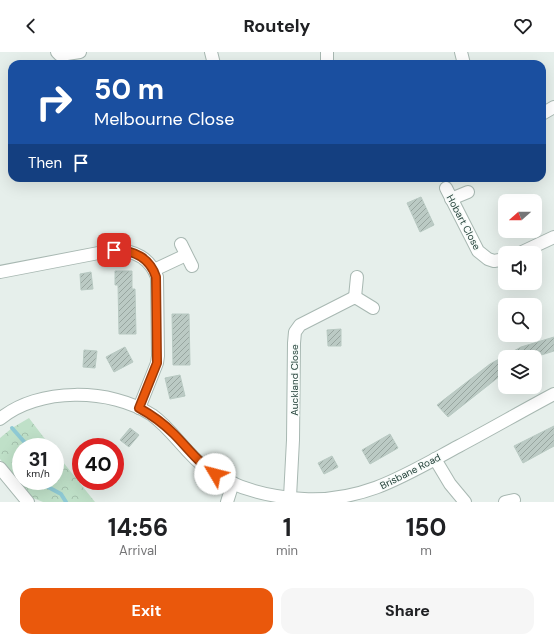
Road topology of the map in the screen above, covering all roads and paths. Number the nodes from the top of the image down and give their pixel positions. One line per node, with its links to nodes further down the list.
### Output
1 (80, 52): 2 (street)
2 (59, 57)
3 (446, 188): 5 (street, Hobart Close)
4 (468, 192): 5 (street)
5 (451, 199): 8 (street, Hobart Close)
6 (554, 237): 7 (street)
7 (535, 246)
8 (498, 260)
9 (192, 266): 10 (street)
10 (154, 270): 11 (street); 16 (street)
11 (0, 272)
12 (357, 277): 13 (street)
13 (355, 297): 14 (street); 21 (street, Auckland Close)
14 (373, 308)
15 (554, 394): 18 (street, Brisbane Road)
16 (139, 408): 17 (street, Brisbane Road); 20 (street, Brisbane Road)
17 (0, 419)
18 (435, 459): 22 (street, Brisbane Road); 25 (street)
19 (0, 468): 23 (street)
20 (233, 483): 21 (street, Brisbane Road); 24 (street)
21 (290, 497): 22 (street, Brisbane Road)
22 (337, 500)
23 (28, 502)
24 (227, 502)
25 (465, 502)

